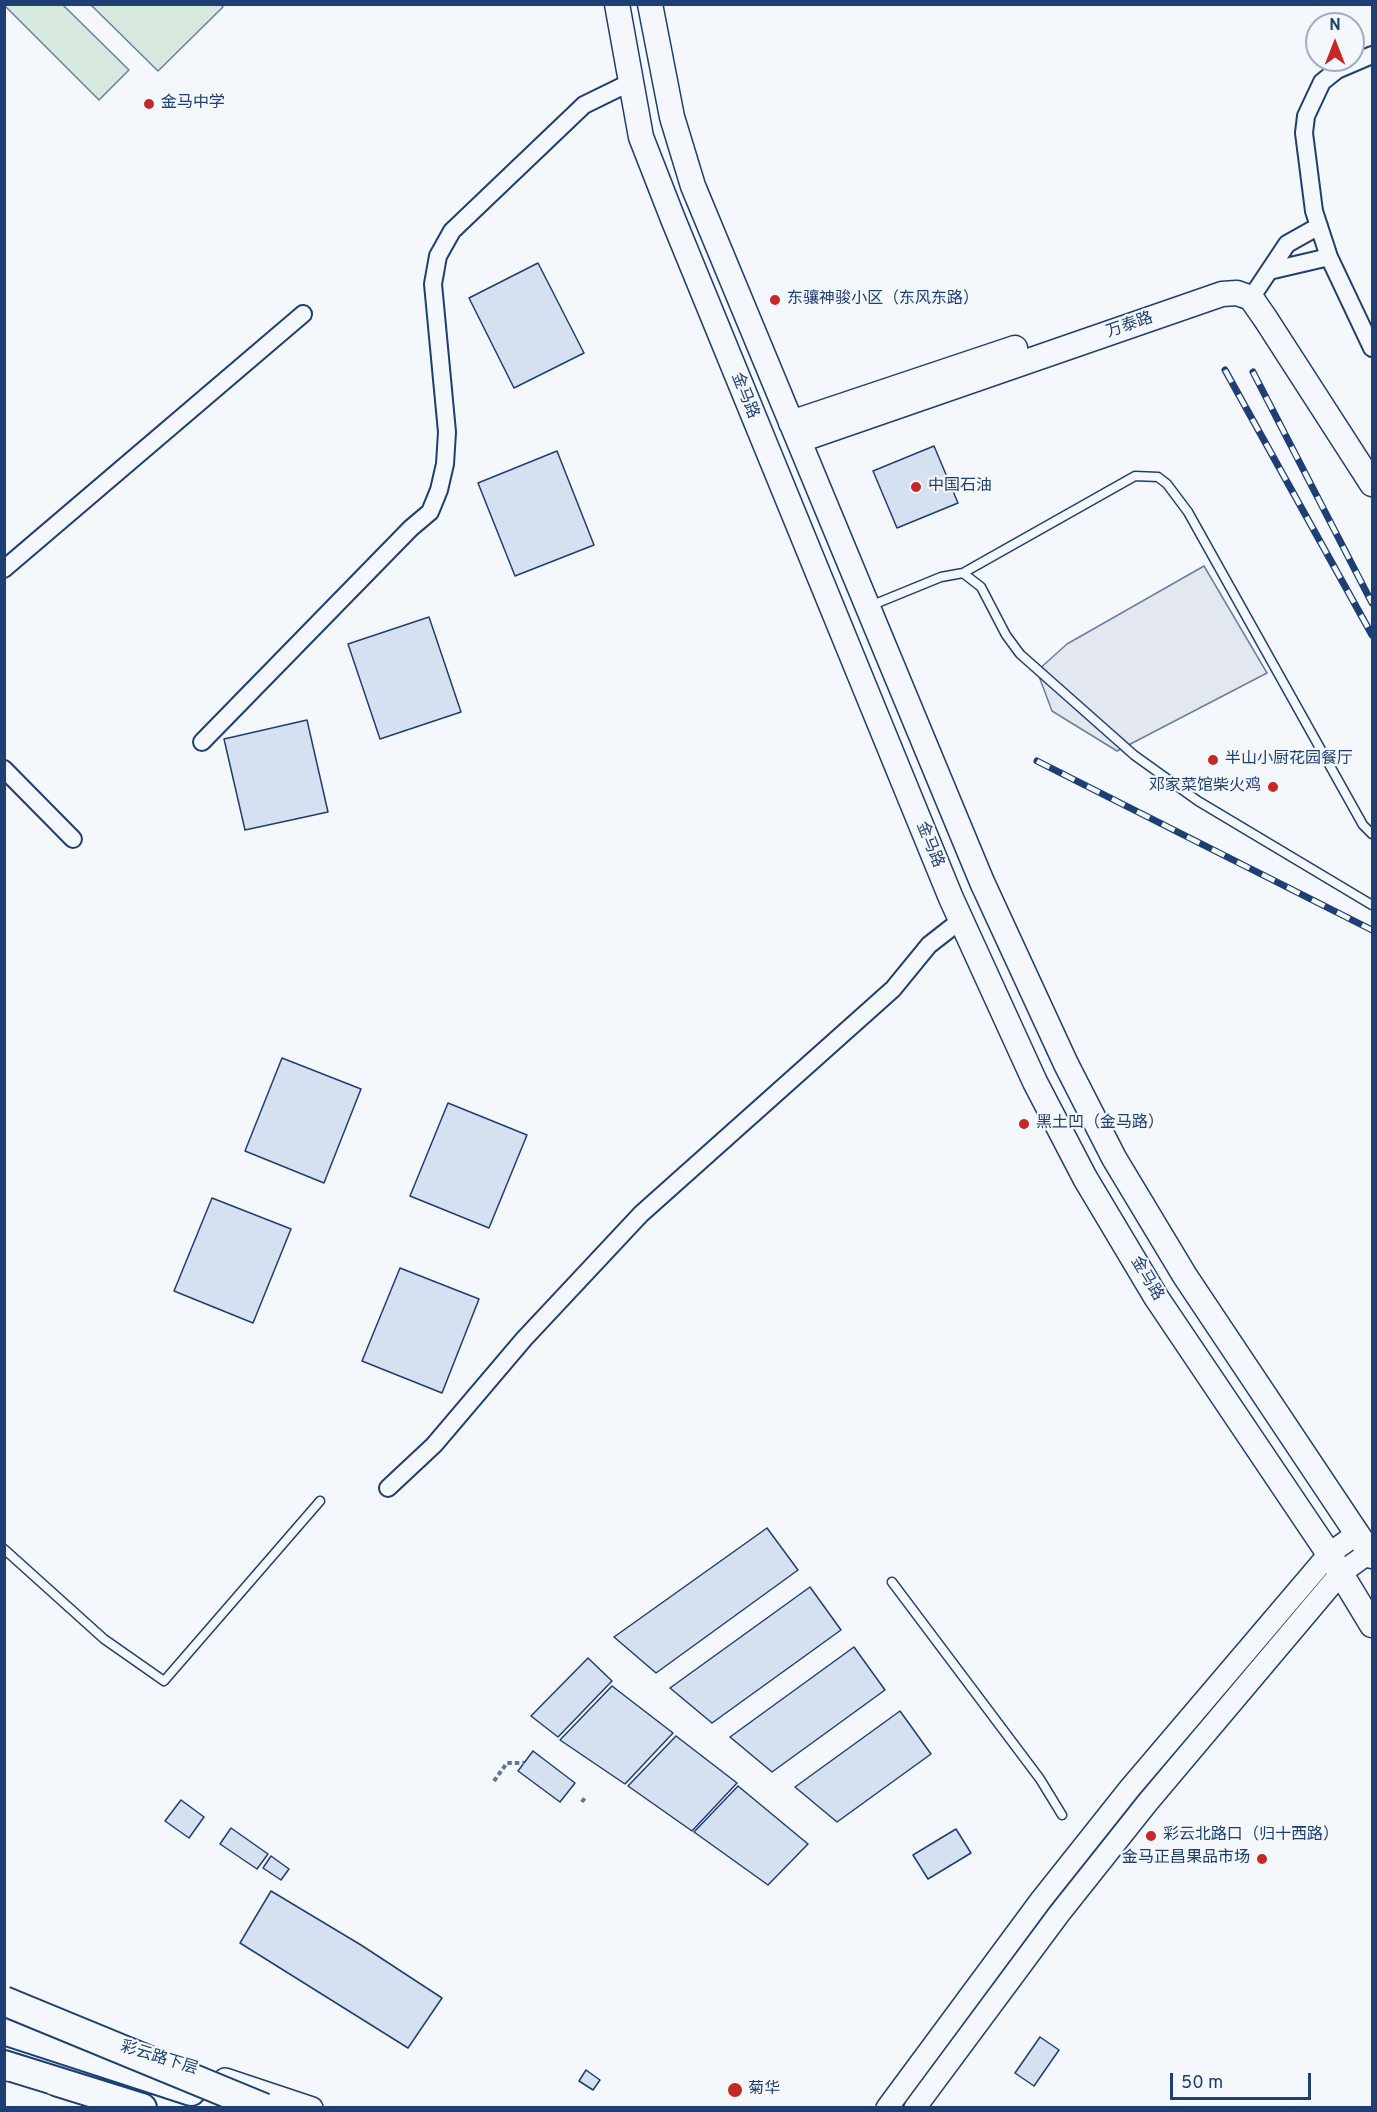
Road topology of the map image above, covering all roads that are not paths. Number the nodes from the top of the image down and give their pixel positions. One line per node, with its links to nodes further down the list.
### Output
1 (617, 4): 4 (main road, 金马路)
2 (650, 4): 10 (main road, 金马路)
3 (1372, 56): 5 (street)
4 (631, 82): 16 (street); 21 (main road, 金马路)
5 (1319, 226): 6 (street); 7 (street)
6 (1329, 257): 7 (street); 9 (street)
7 (1259, 285): 10 (main road, 万泰路); 11 (main road); 12 (main road)
8 (303, 314): 13 (street)
9 (1372, 348)
10 (795, 432): 15 (main road, 金马路)
11 (1372, 458)
12 (1372, 484)
13 (4, 569)
14 (963, 573): 15 (lane); 18 (lane); 20 (lane)
15 (869, 607): 24 (main road, 金马路)
16 (202, 742)
17 (4, 769): 19 (street)
18 (1372, 834)
19 (73, 839)
20 (1372, 905)
21 (961, 920): 22 (street); 26 (main road, 金马路)
22 (388, 1488)
23 (320, 1501): 25 (lane)
24 (1367, 1547): 26 (street)
25 (4, 1550)
26 (1335, 1563): 28 (main road, 金马路); 43 (street); 44 (street)
27 (892, 1582): 29 (lane)
28 (1372, 1625)
29 (1062, 1815)
30 (4, 2001): 41 (highway, bridge)
31 (4, 2012): 42 (street, 彩云路下层)
32 (4, 2031): 40 (highway)
33 (4, 2065): 39 (highway)
34 (4, 2073): 38 (street)
35 (4, 2096): 36 (highway, bridge)
36 (41, 2101): 37 (lane)
37 (35, 2108)
38 (98, 2108)
39 (142, 2108)
40 (241, 2108)
41 (264, 2108)
42 (312, 2108)
43 (887, 2108)
44 (915, 2108)

